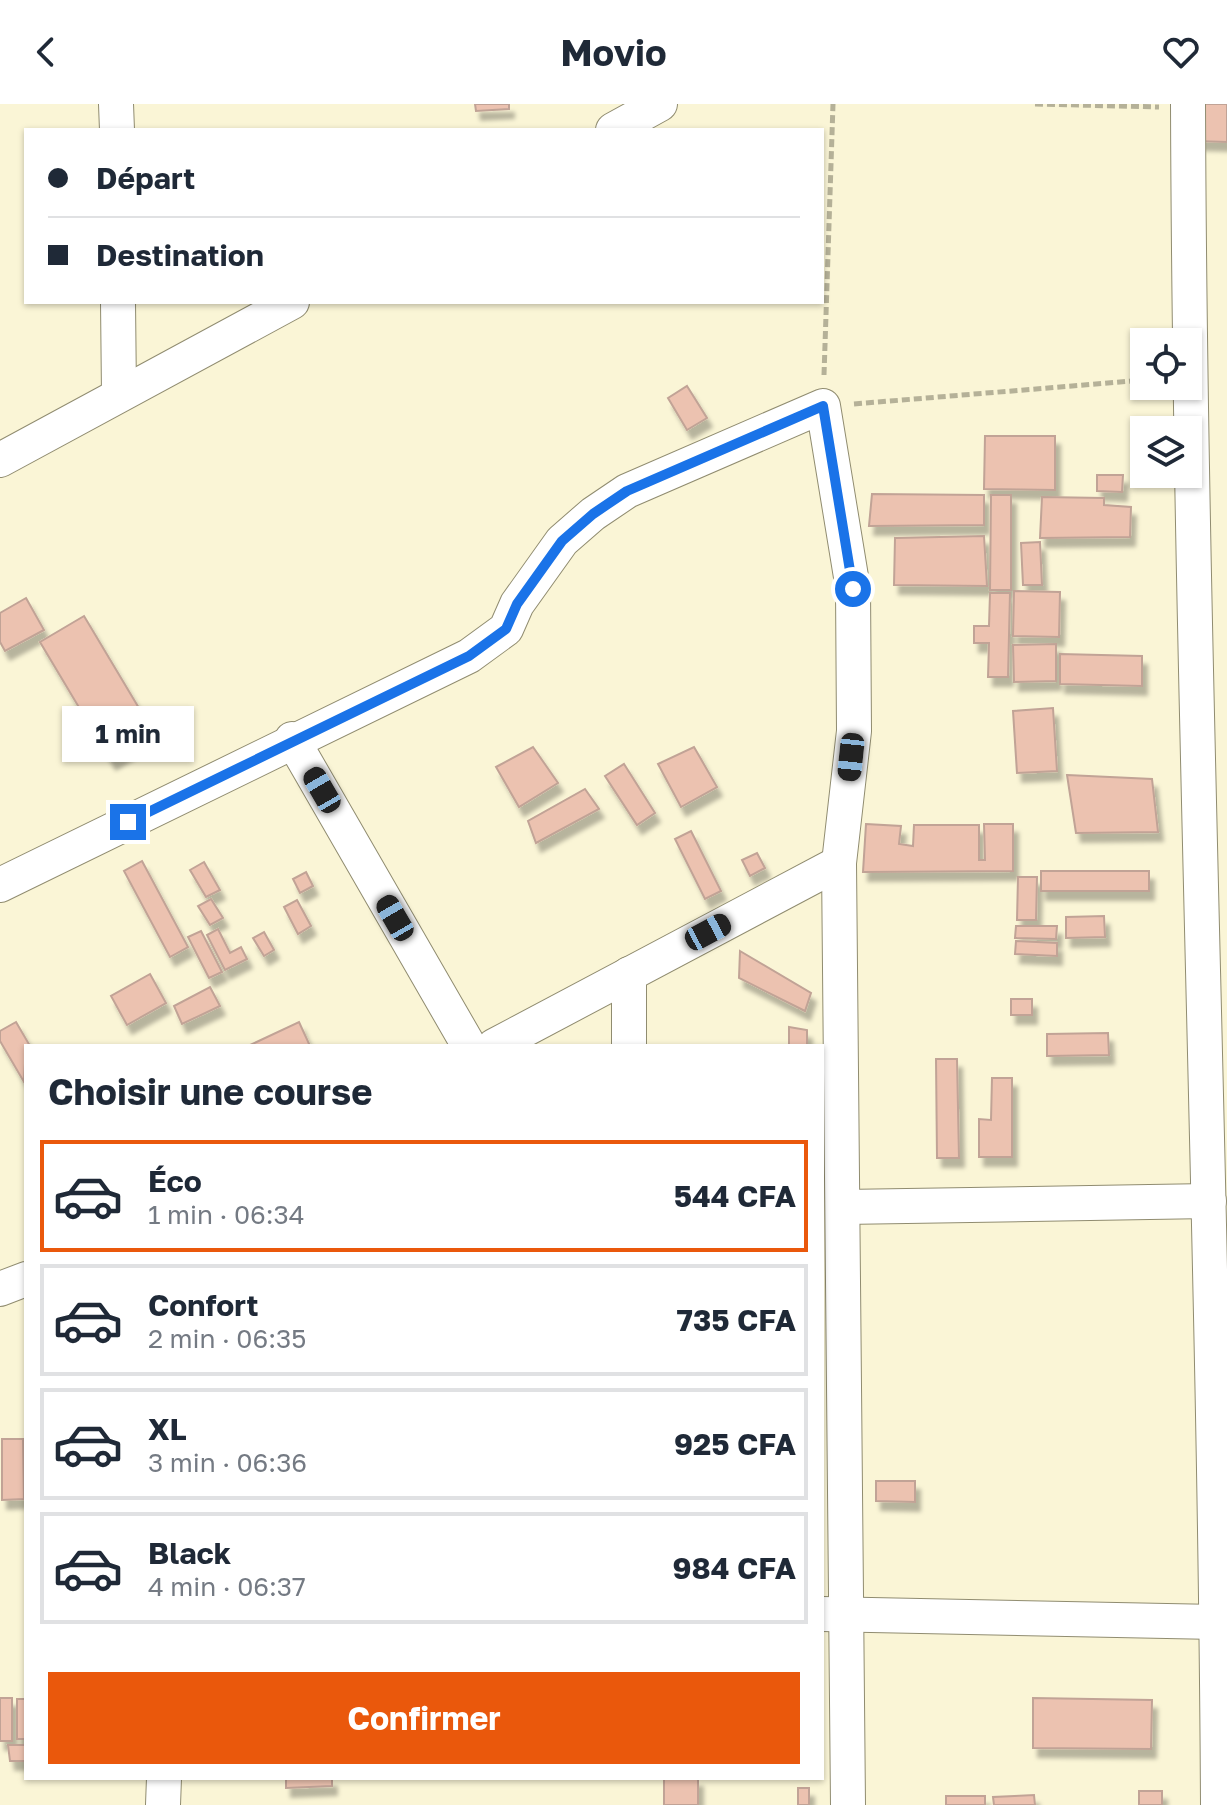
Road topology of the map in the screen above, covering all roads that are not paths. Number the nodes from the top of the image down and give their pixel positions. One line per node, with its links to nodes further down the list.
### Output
1 (116, 104): 4 (street)
2 (660, 104): 5 (street)
3 (1188, 106): 11 (street)
4 (117, 128)
5 (617, 128)
6 (118, 304): 8 (street)
7 (288, 304): 8 (street)
8 (119, 394): 9 (street)
9 (0, 460)
10 (292, 739): 12 (street); 13 (street); 15 (street)
11 (1214, 762): 18 (street)
12 (839, 863): 14 (street); 19 (street)
13 (0, 885)
14 (629, 974): 16 (street); 17 (street)
15 (468, 1044)
16 (498, 1044)
17 (629, 1044)
18 (1209, 1201): 19 (street); 22 (street)
19 (843, 1207): 23 (street)
20 (24, 1280): 21 (street)
21 (0, 1289)
22 (1221, 1534): 24 (street)
23 (835, 1614): 24 (street); 27 (street)
24 (1217, 1622): 28 (street)
25 (164, 1780): 26 (street)
26 (163, 1805)
27 (848, 1805)
28 (1218, 1805)

